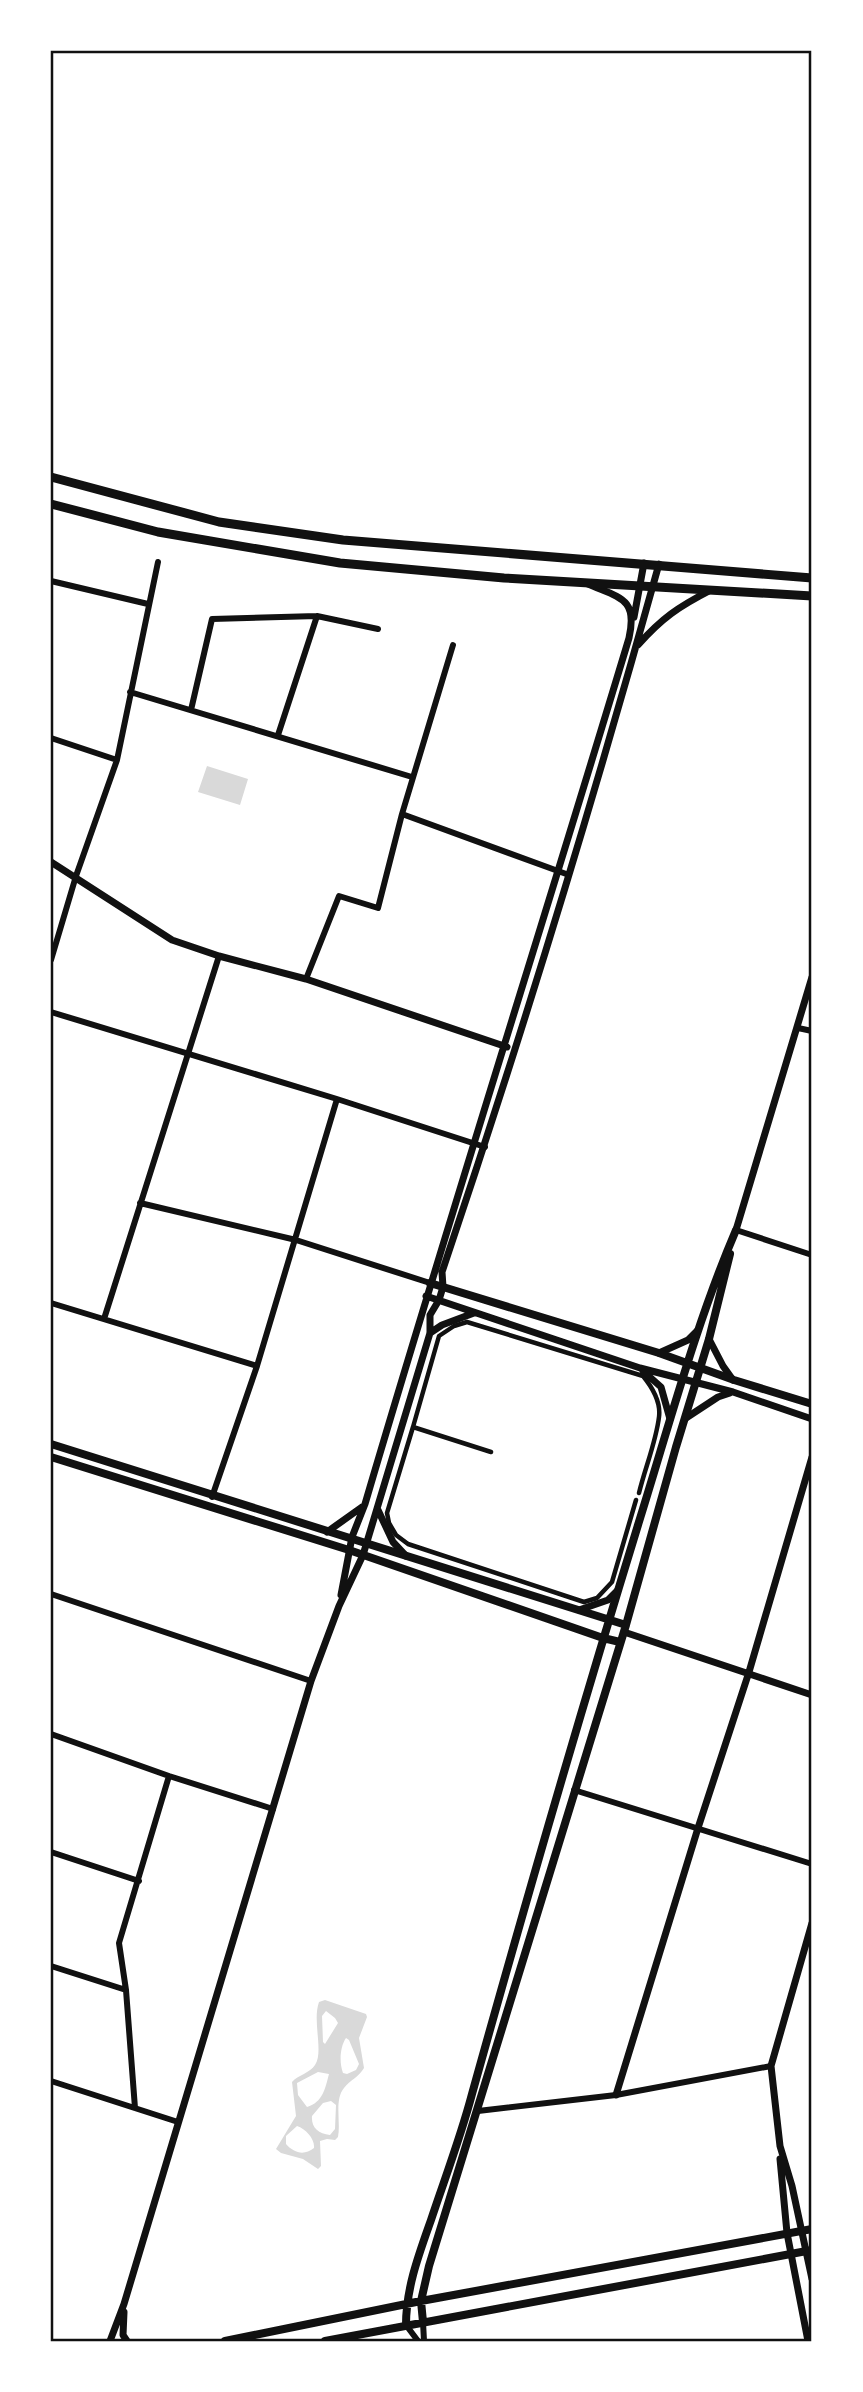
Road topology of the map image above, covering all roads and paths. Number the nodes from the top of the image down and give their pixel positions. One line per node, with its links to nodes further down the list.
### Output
1 (51, 477): 4 (main road)
2 (51, 504): 8 (main road)
3 (158, 562): 13 (street)
4 (644, 563): 5 (main road); 9 (street)
5 (659, 565): 6 (main road); 10 (street)
6 (812, 578)
7 (51, 581): 13 (street)
8 (584, 583): 9 (main road); 15 (street)
9 (639, 587): 10 (main road); 15 (street)
10 (652, 587): 11 (main road); 18 (street)
11 (711, 590): 12 (main road); 18 (street)
12 (812, 596)
13 (148, 604): 19 (street)
14 (317, 616): 16 (street); 20 (street); 21 (street)
15 (634, 618): 27 (street)
16 (379, 629)
17 (453, 645): 24 (street)
18 (635, 648): 28 (street)
19 (130, 692): 20 (street); 23 (street)
20 (191, 710): 21 (street)
21 (278, 735): 24 (street)
22 (51, 738): 23 (street)
23 (117, 760): 29 (street)
24 (412, 777): 25 (street)
25 (402, 814): 27 (street); 33 (street)
26 (51, 862): 29 (street)
27 (559, 871): 28 (street); 37 (street)
28 (569, 875): 38 (street)
29 (76, 876): 30 (street); 31 (street)
30 (219, 956): 33 (street); 39 (street)
31 (51, 960)
32 (812, 977): 35 (street)
33 (306, 979): 37 (street)
34 (51, 1012): 39 (street)
35 (797, 1028): 36 (street); 44 (street)
36 (812, 1031)
37 (505, 1047): 38 (street); 41 (street)
38 (514, 1050): 42 (street)
39 (187, 1055): 40 (street); 43 (street)
40 (337, 1099): 41 (street); 45 (street)
41 (474, 1144): 42 (street); 47 (street)
42 (485, 1147): 48 (street)
43 (140, 1203): 45 (street); 53 (street)
44 (736, 1230): 46 (street); 54 (main road); 56 (main road)
45 (296, 1240): 47 (street); 59 (street)
46 (812, 1255)
47 (430, 1283): 48 (main road); 49 (street)
48 (443, 1287): 50 (street); 57 (main road)
49 (426, 1296): 50 (street); 78 (street)
50 (439, 1300): 52 (street); 55 (street)
51 (51, 1303): 53 (street)
52 (475, 1312): 55 (street); 61 (street)
53 (104, 1319): 59 (street)
54 (699, 1329): 57 (street); 58 (main road)
55 (430, 1333): 79 (street)
56 (709, 1339): 60 (main road); 63 (street)
57 (659, 1353): 58 (main road)
58 (687, 1363): 60 (main road); 62 (main road)
59 (257, 1366): 76 (street)
60 (699, 1367): 63 (main road); 64 (main road)
61 (640, 1368): 62 (street); 69 (street)
62 (681, 1378): 64 (street); 69 (main road)
63 (734, 1380): 66 (main road)
64 (696, 1383): 65 (street); 67 (main road)
65 (733, 1392): 67 (street); 68 (street)
66 (812, 1404)
67 (686, 1418): 91 (main road)
68 (812, 1419)
69 (670, 1421): 86 (main road)
70 (413, 1427): 72 (street); 75 (street); 77 (street)
71 (51, 1444): 76 (main road)
72 (491, 1452)
73 (51, 1457): 83 (main road)
74 (812, 1457): 94 (street)
75 (639, 1493)
76 (212, 1497): 80 (main road)
77 (636, 1500)
78 (365, 1504): 80 (street); 81 (street)
79 (377, 1509): 82 (street); 85 (street)
80 (327, 1532): 81 (main road)
81 (352, 1538): 82 (main road); 83 (street)
82 (367, 1544): 84 (street); 85 (main road)
83 (349, 1550): 84 (main road); 88 (street)
84 (363, 1555): 88 (street); 92 (main road)
85 (407, 1556): 89 (main road)
86 (618, 1591): 89 (street); 90 (main road)
87 (51, 1594): 95 (street)
88 (339, 1606): 95 (street)
89 (579, 1610): 90 (main road)
90 (609, 1619): 91 (main road); 92 (main road)
91 (625, 1628): 93 (main road); 94 (street)
92 (603, 1638): 93 (main road); 123 (main road)
93 (620, 1642): 99 (main road)
94 (749, 1672): 96 (street); 101 (street)
95 (310, 1681): 100 (street)
96 (812, 1695)
97 (51, 1734): 98 (street)
98 (169, 1776): 100 (street); 104 (street)
99 (574, 1790): 101 (street); 112 (main road)
100 (273, 1809): 113 (street)
101 (698, 1828): 103 (street); 110 (street)
102 (51, 1853): 104 (street)
103 (812, 1864)
104 (139, 1881): 107 (street)
105 (812, 1923): 108 (street)
106 (51, 1966): 107 (street)
107 (126, 1990): 111 (street)
108 (771, 2066): 110 (street); 114 (street)
109 (51, 2081): 111 (street)
110 (616, 2095): 112 (street)
111 (135, 2109): 113 (street)
112 (478, 2111): 121 (main road)
113 (178, 2122): 122 (street)
114 (780, 2146): 116 (street); 117 (street)
115 (812, 2229): 116 (main road)
116 (802, 2231): 117 (main road); 118 (street)
117 (787, 2233): 119 (street); 121 (main road)
118 (810, 2250): 119 (main road); 120 (street)
119 (793, 2254): 124 (main road); 132 (street)
120 (812, 2279)
121 (421, 2301): 123 (main road); 124 (main road)
122 (124, 2304): 126 (street); 127 (street)
123 (406, 2305): 125 (main road); 128 (main road)
124 (423, 2322): 125 (main road); 131 (street)
125 (406, 2325): 129 (main road); 130 (street)
126 (110, 2341)
127 (127, 2341)
128 (225, 2341)
129 (325, 2341)
130 (418, 2341)
131 (424, 2341)
132 (808, 2341)

